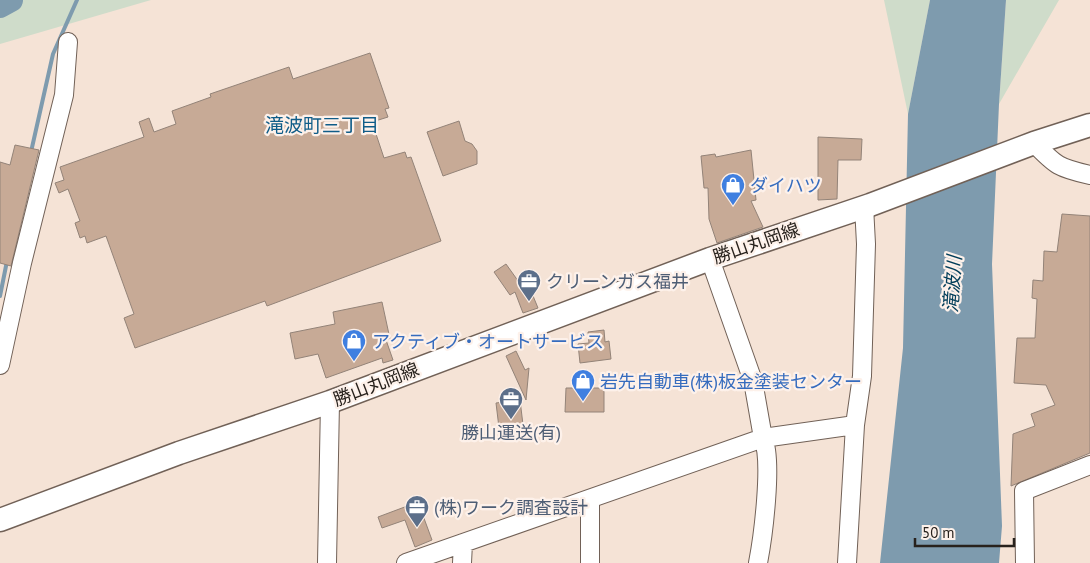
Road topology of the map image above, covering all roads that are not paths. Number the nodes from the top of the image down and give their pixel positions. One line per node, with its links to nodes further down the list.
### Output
1 (68, 42): 7 (street)
2 (1090, 125): 3 (main road, 勝山丸岡線)
3 (1034, 144): 4 (street); 5 (main road, 勝山丸岡線)
4 (1090, 175)
5 (867, 206): 6 (main road, 勝山丸岡線); 9 (street)
6 (710, 259): 8 (main road, 勝山丸岡線); 10 (street)
7 (0, 364)
8 (330, 402): 13 (main road, 勝山丸岡線); 15 (street)
9 (855, 425): 10 (street); 20 (street)
10 (763, 438): 12 (street); 19 (street)
11 (1090, 465): 21 (street)
12 (590, 499): 14 (street); 18 (street)
13 (0, 520)
14 (463, 543): 16 (street); 17 (street)
15 (327, 563)
16 (406, 563)
17 (462, 563)
18 (590, 563)
19 (758, 563)
20 (847, 563)
21 (1025, 563)

